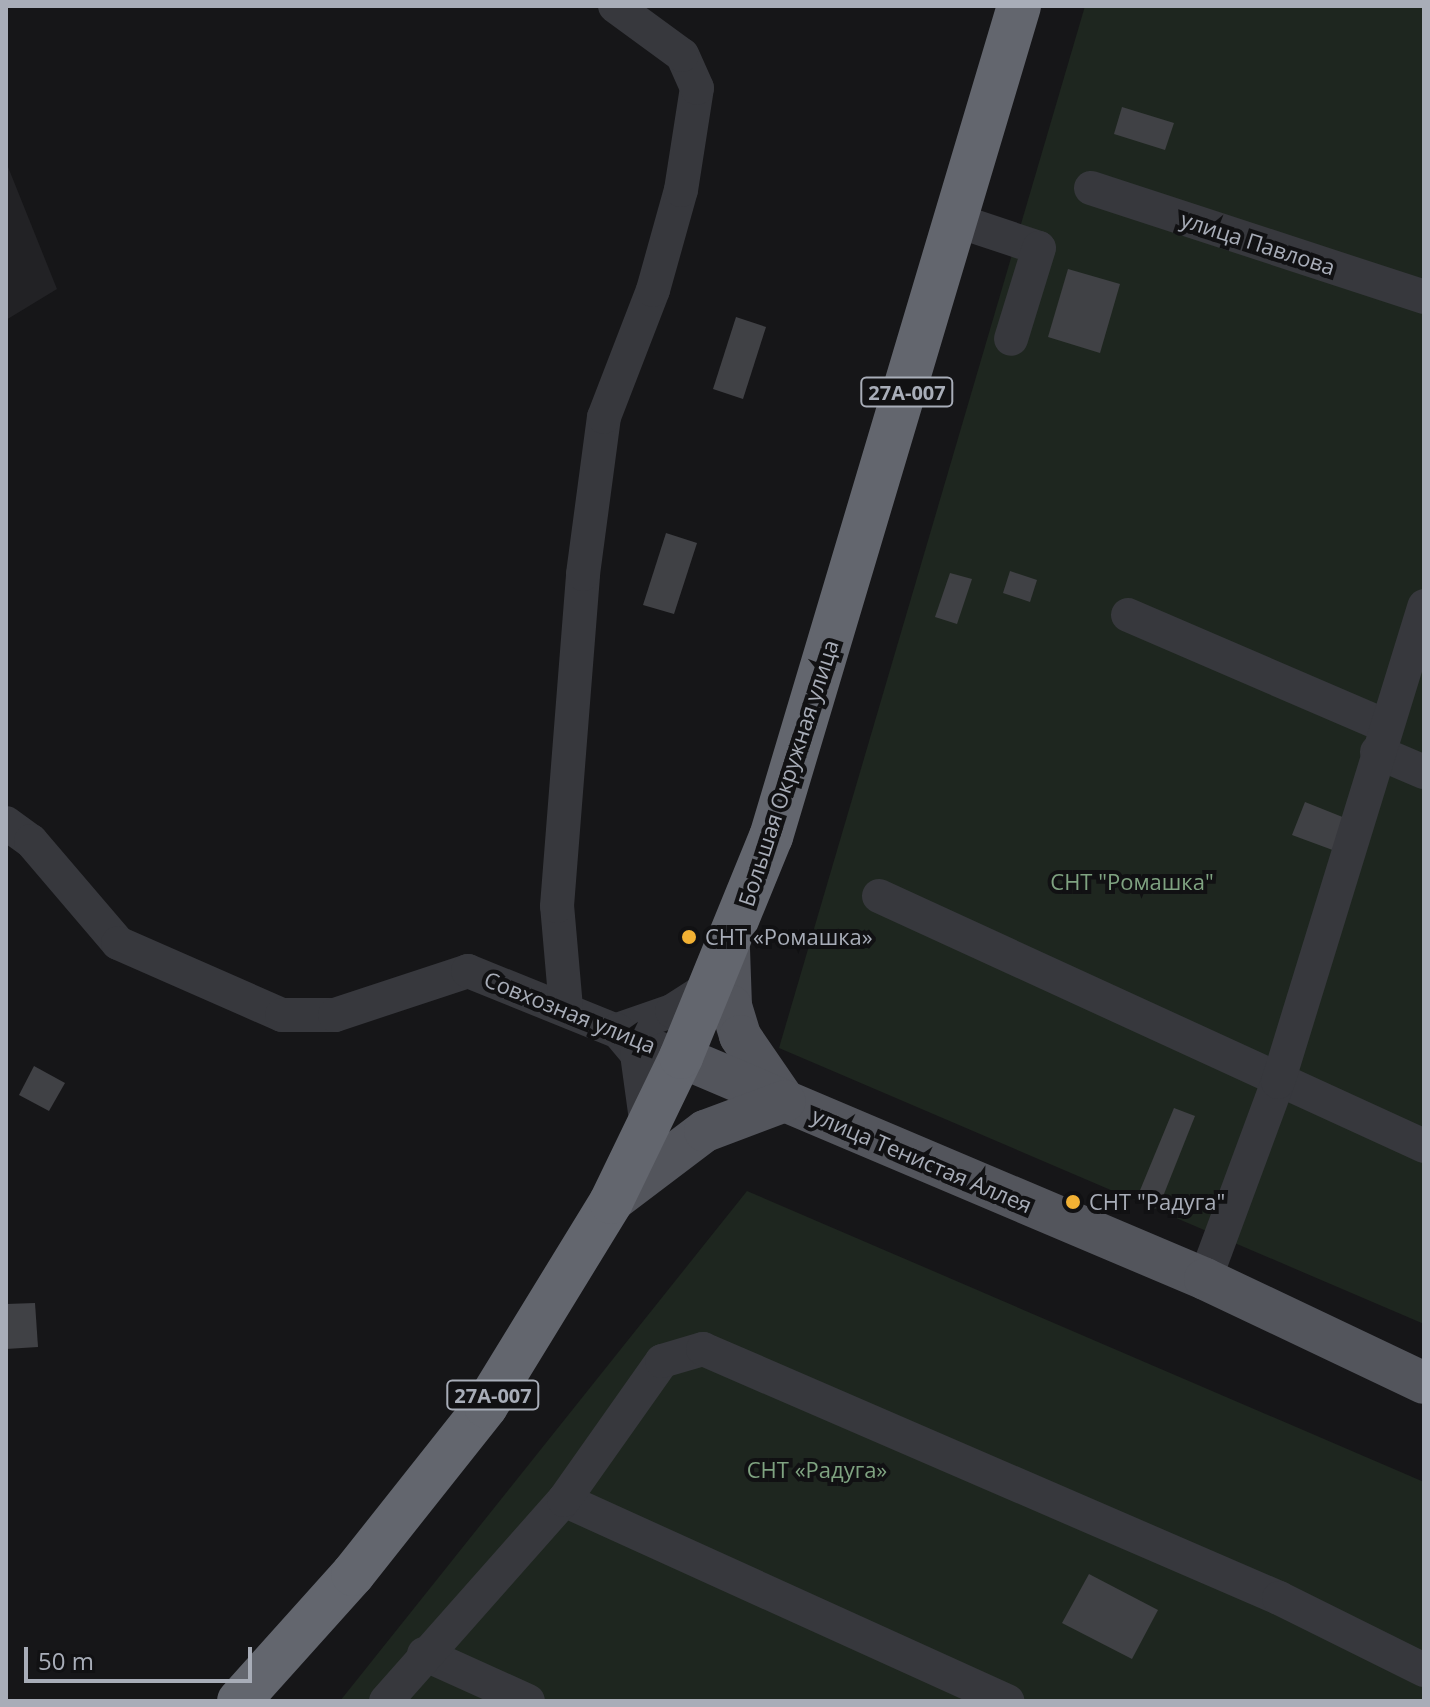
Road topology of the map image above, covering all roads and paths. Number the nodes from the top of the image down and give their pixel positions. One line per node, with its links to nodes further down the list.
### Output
1 (615, 6): 14 (street)
2 (1019, 6): 4 (highway, Большая Окружная улица / 27А-007)
3 (1091, 188): 5 (street, улица Павлова)
4 (958, 221): 6 (street); 13 (highway, Большая Окружная улица / 27А-007)
5 (1424, 297)
6 (1011, 339)
7 (1424, 606): 9 (street)
8 (1128, 615): 9 (street)
9 (1381, 739): 10 (street); 17 (street)
10 (1424, 772)
11 (6, 823): 14 (street, Совхозная улица)
12 (879, 896): 17 (street)
13 (721, 967): 15 (street); 16 (highway, Большая Окружная улица / 27А-007); 18 (main road)
14 (566, 1008): 15 (street, Совхозная улица)
15 (617, 1030): 16 (street, Совхозная улица); 19 (street)
16 (681, 1057): 18 (main road, улица Тенистая Аллея); 19 (highway, Большая Окружная улица / 27А-007)
17 (1278, 1082): 20 (street); 22 (street)
18 (785, 1101): 21 (main road); 22 (main road, улица Тенистая Аллея)
19 (647, 1127): 21 (highway, Большая Окружная улица / 27А-007)
20 (1424, 1146)
21 (611, 1202): 27 (highway, Большая Окружная улица / 27А-007)
22 (1205, 1279): 23 (main road, улица Тенистая Аллея)
23 (1424, 1383)
24 (564, 1500): 25 (street); 26 (street); 30 (street)
25 (424, 1654): 28 (street); 29 (street)
26 (1424, 1670)
27 (239, 1701)
28 (386, 1701)
29 (528, 1701)
30 (1008, 1701)

